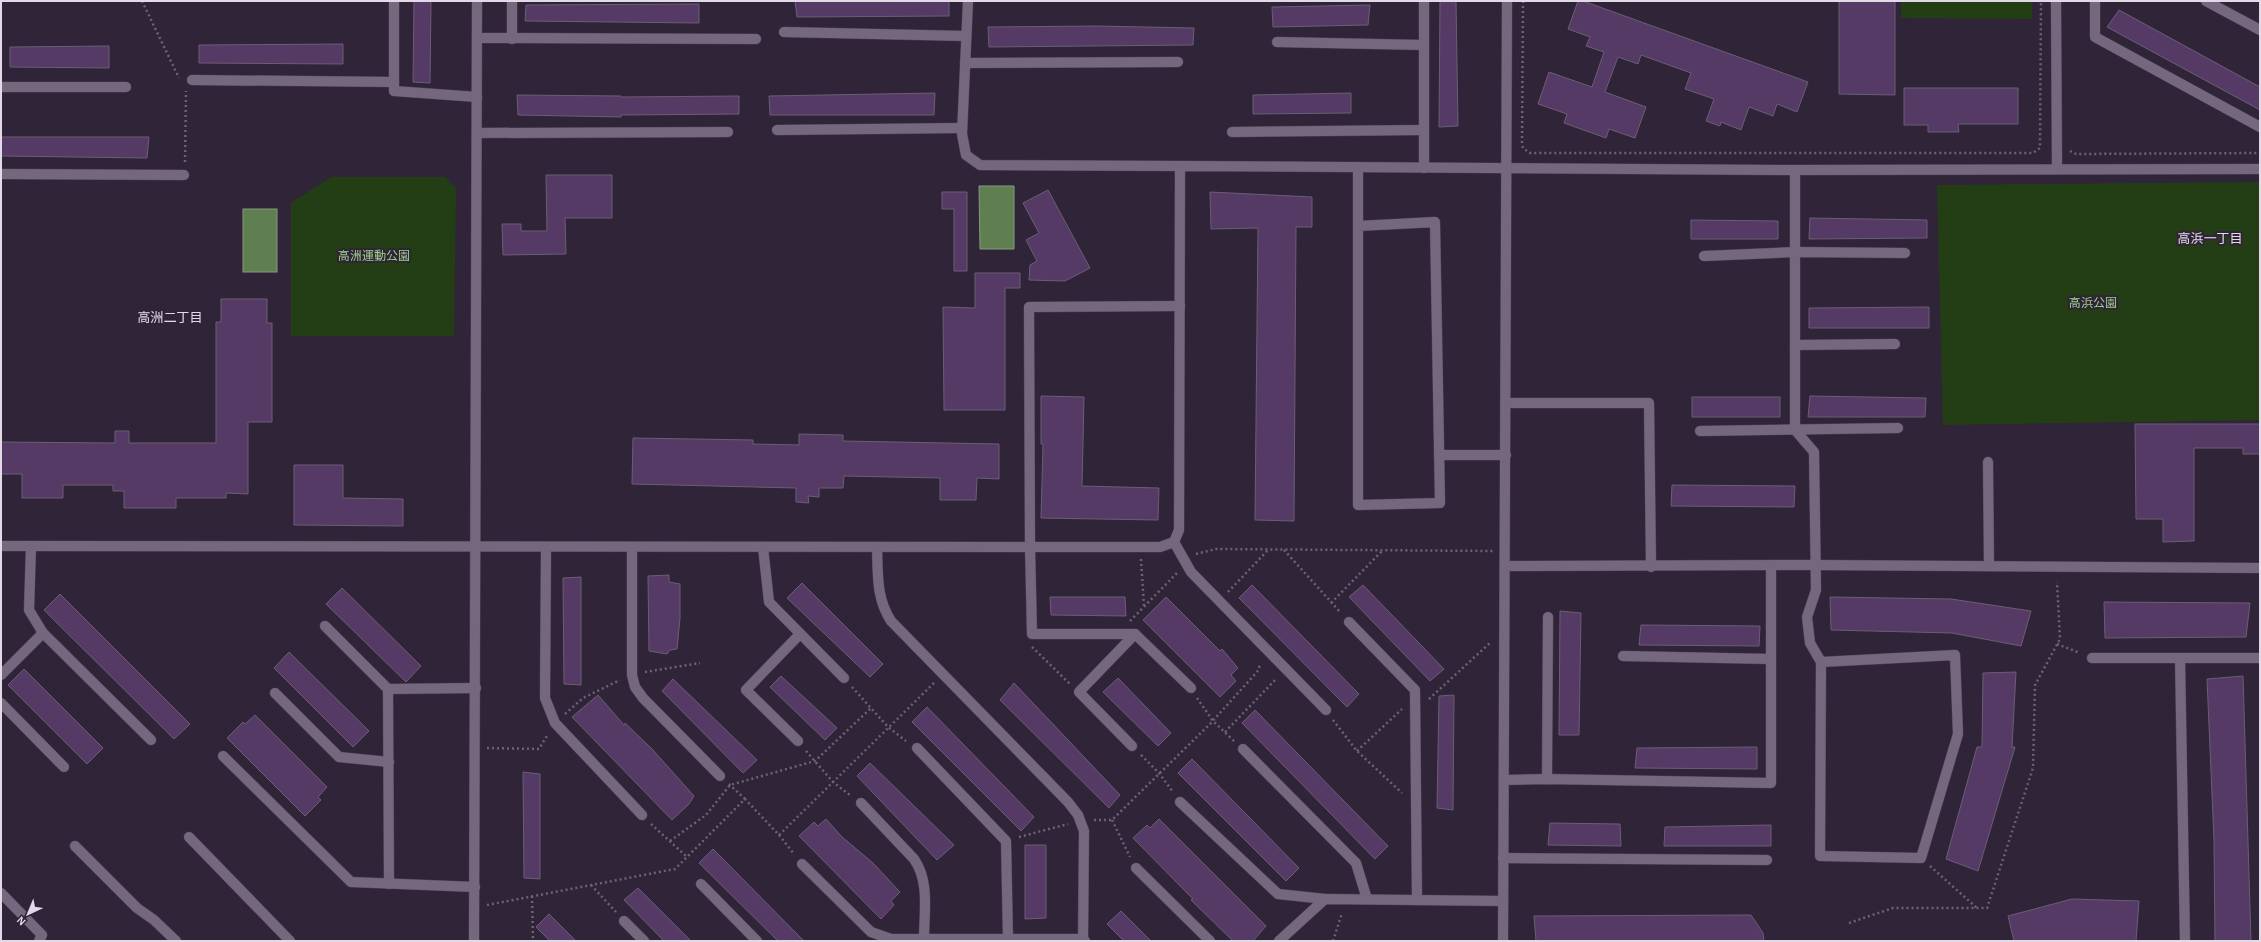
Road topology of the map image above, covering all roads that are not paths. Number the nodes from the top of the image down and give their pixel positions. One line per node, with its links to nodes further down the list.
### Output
1 (394, 1): 20 (street)
2 (477, 1): 13 (street)
3 (512, 1): 14 (street)
4 (968, 1): 12 (street)
5 (1424, 1): 17 (street)
6 (1507, 1): 35 (street)
7 (2056, 1): 36 (street)
8 (2095, 1): 25 (street)
9 (2206, 1): 10 (street)
10 (2260, 30)
11 (784, 32): 12 (street)
12 (966, 36): 19 (street)
13 (477, 38): 14 (street); 24 (street)
14 (512, 39): 15 (street)
15 (756, 40)
16 (1277, 42): 17 (street)
17 (1424, 45): 28 (street)
18 (1178, 62): 19 (street)
19 (965, 63): 26 (street)
20 (394, 82): 21 (street); 24 (street)
21 (188, 83)
22 (1, 87): 23 (street)
23 (126, 87)
24 (477, 97): 31 (street)
25 (2260, 127)
26 (962, 128): 27 (street); 32 (street)
27 (777, 130)
28 (1424, 130): 30 (street); 34 (street)
29 (728, 132): 31 (street)
30 (1232, 132)
31 (477, 133): 58 (street)
32 (1180, 166): 33 (street); 45 (street)
33 (1358, 167): 34 (street); 41 (street)
34 (1424, 168): 35 (street)
35 (1506, 168): 38 (street); 48 (street)
36 (2057, 169): 37 (street); 38 (street)
37 (2260, 169)
38 (1795, 170): 42 (street)
39 (1, 174): 40 (street)
40 (184, 175)
41 (1358, 226): 52 (street); 52 (street)
42 (1795, 252): 43 (street); 44 (street); 47 (street)
43 (1905, 253)
44 (1704, 256)
45 (1180, 306): 55 (street); 63 (street)
46 (1895, 344): 47 (street)
47 (1795, 345): 50 (street)
48 (1506, 403): 53 (street); 68 (street)
49 (1898, 428): 50 (street)
50 (1795, 430): 51 (street); 65 (street)
51 (1700, 431)
52 (1439, 455): 53 (street)
53 (1506, 455): 66 (street)
54 (1988, 462): 67 (street)
55 (1174, 542): 63 (street); 89 (street)
56 (1, 546): 57 (street)
57 (31, 546): 58 (street); 73 (street)
58 (477, 547): 59 (street); 84 (street)
59 (546, 547): 60 (street); 103 (street)
60 (632, 547): 61 (street); 98 (street)
61 (763, 547): 62 (street); 74 (street)
62 (878, 547): 63 (street); 122 (street)
63 (1030, 547): 75 (street)
64 (1771, 565): 65 (street); 68 (street); 80 (street)
65 (1815, 565): 67 (street); 81 (street)
66 (1506, 566): 68 (street); 100 (street)
67 (1988, 566): 69 (street)
68 (1651, 567)
69 (2260, 568)
70 (1548, 617): 99 (street)
71 (1349, 622): 116 (street)
72 (325, 626): 86 (street)
73 (43, 633): 82 (street); 90 (street)
74 (800, 634): 83 (street); 91 (street)
75 (1135, 634): 85 (street); 92 (street)
76 (1623, 656): 80 (street)
77 (2092, 658): 78 (street)
78 (2180, 658): 79 (street); 132 (street)
79 (2260, 658)
80 (1771, 659): 99 (street)
81 (1821, 662): 81 (street)
82 (1, 675)
83 (844, 678)
84 (476, 688): 86 (street); 112 (street)
85 (1191, 688)
86 (388, 689): 96 (street)
87 (275, 693): 96 (street)
88 (1, 703): 97 (street)
89 (1326, 710)
90 (151, 740)
91 (798, 741)
92 (1132, 746)
93 (916, 748): 120 (street)
94 (1243, 749): 115 (street)
95 (223, 756): 110 (street)
96 (389, 762): 110 (street)
97 (64, 767)
98 (720, 776)
99 (1547, 779): 100 (street)
100 (1504, 780): 106 (street)
101 (1180, 802): 114 (street)
102 (860, 803): 119 (street)
103 (642, 815)
104 (189, 837): 125 (street)
105 (75, 846): 124 (street)
106 (1503, 858): 107 (street); 117 (street)
107 (1766, 860)
108 (802, 864): 119 (street)
109 (1136, 868): 129 (street)
110 (389, 884): 112 (street)
111 (701, 884): 128 (street)
112 (475, 887): 126 (street)
113 (1, 893): 123 (street)
114 (1325, 899): 115 (street); 130 (street)
115 (1367, 899): 116 (street)
116 (1417, 900): 117 (street)
117 (1503, 900): 131 (street)
118 (624, 921): 127 (street)
119 (924, 939): 121 (street)
120 (1008, 939): 121 (street); 122 (street)
121 (959, 940)
122 (1084, 940)
123 (39, 941)
124 (176, 941)
125 (290, 941)
126 (474, 941)
127 (644, 941)
128 (757, 941)
129 (1210, 941)
130 (1279, 941)
131 (1503, 941)
132 (2185, 941)

